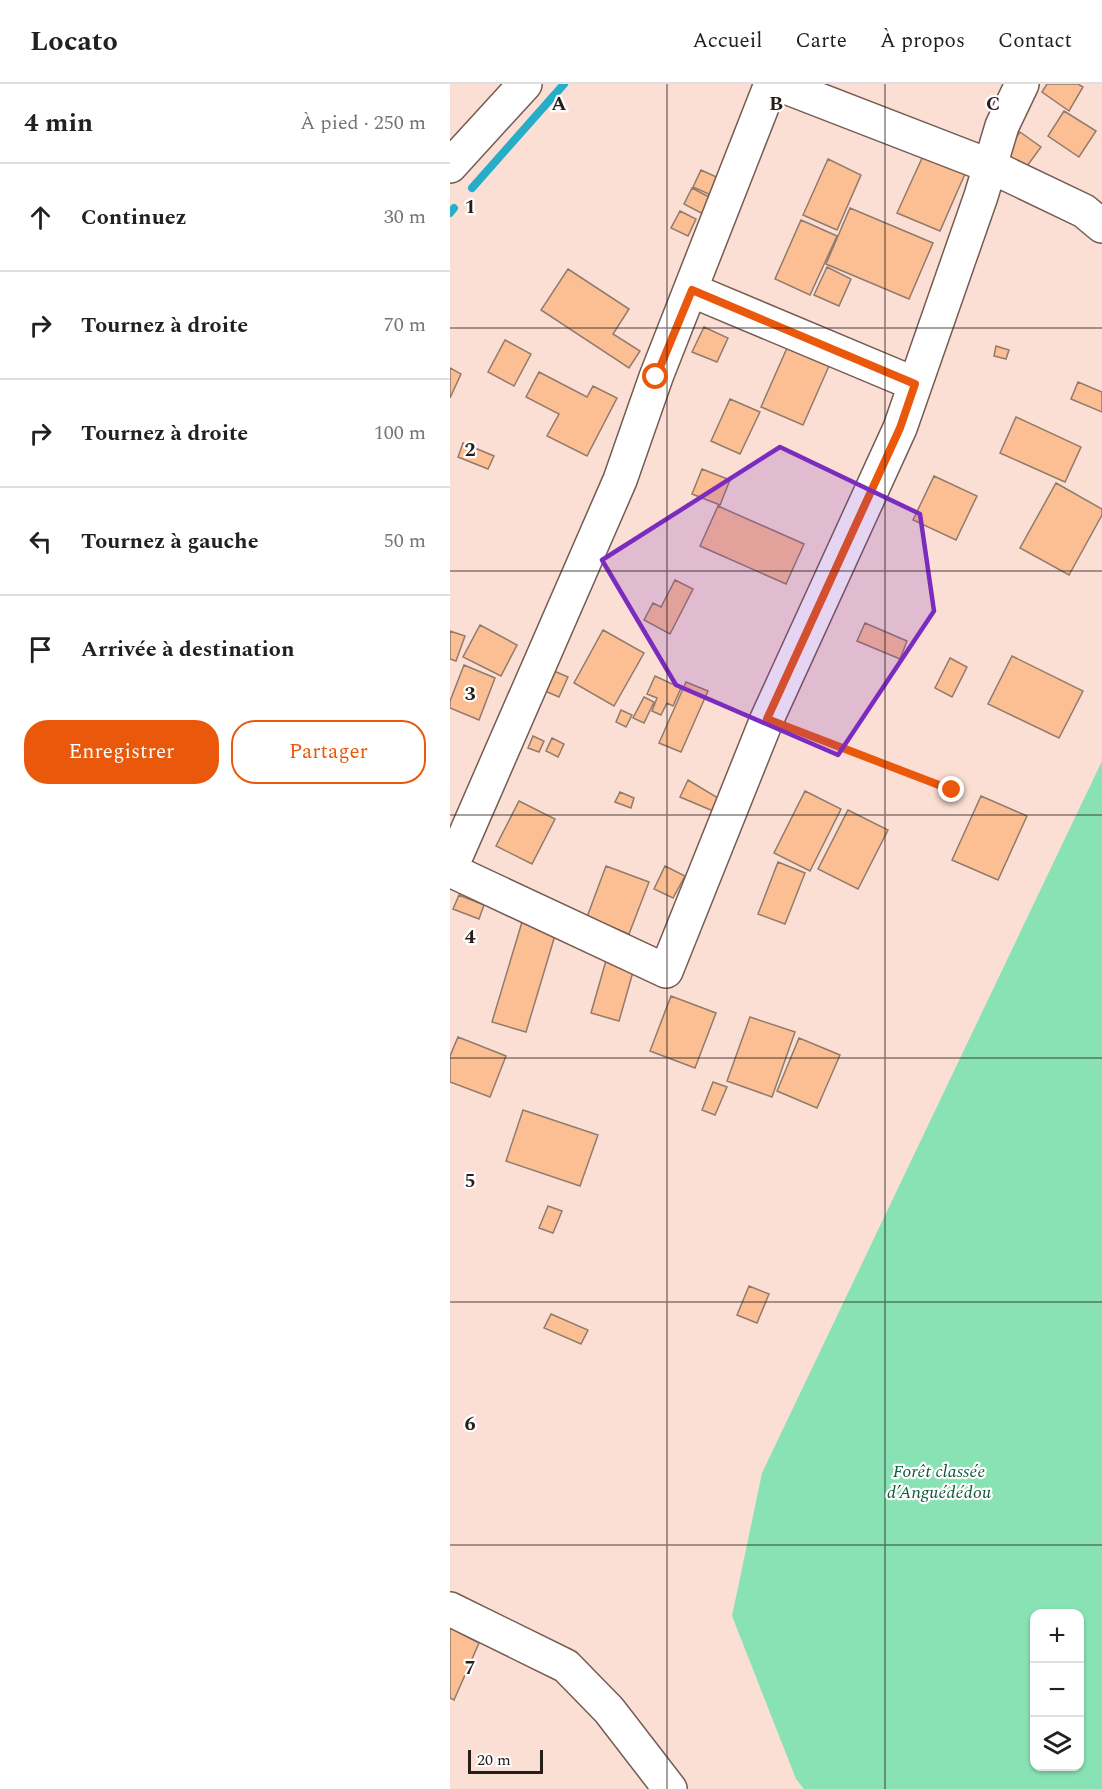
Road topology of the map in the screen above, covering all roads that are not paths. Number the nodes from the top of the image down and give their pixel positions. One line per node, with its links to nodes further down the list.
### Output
1 (525, 84): 5 (street)
2 (771, 84): 8 (street)
3 (778, 84): 6 (street)
4 (1022, 84): 6 (street)
5 (450, 166)
6 (990, 166): 7 (street); 9 (street)
7 (1102, 226)
8 (692, 290): 9 (street); 10 (street)
9 (915, 384): 10 (street)
10 (450, 870)
11 (450, 1610): 12 (street)
12 (670, 1789)

